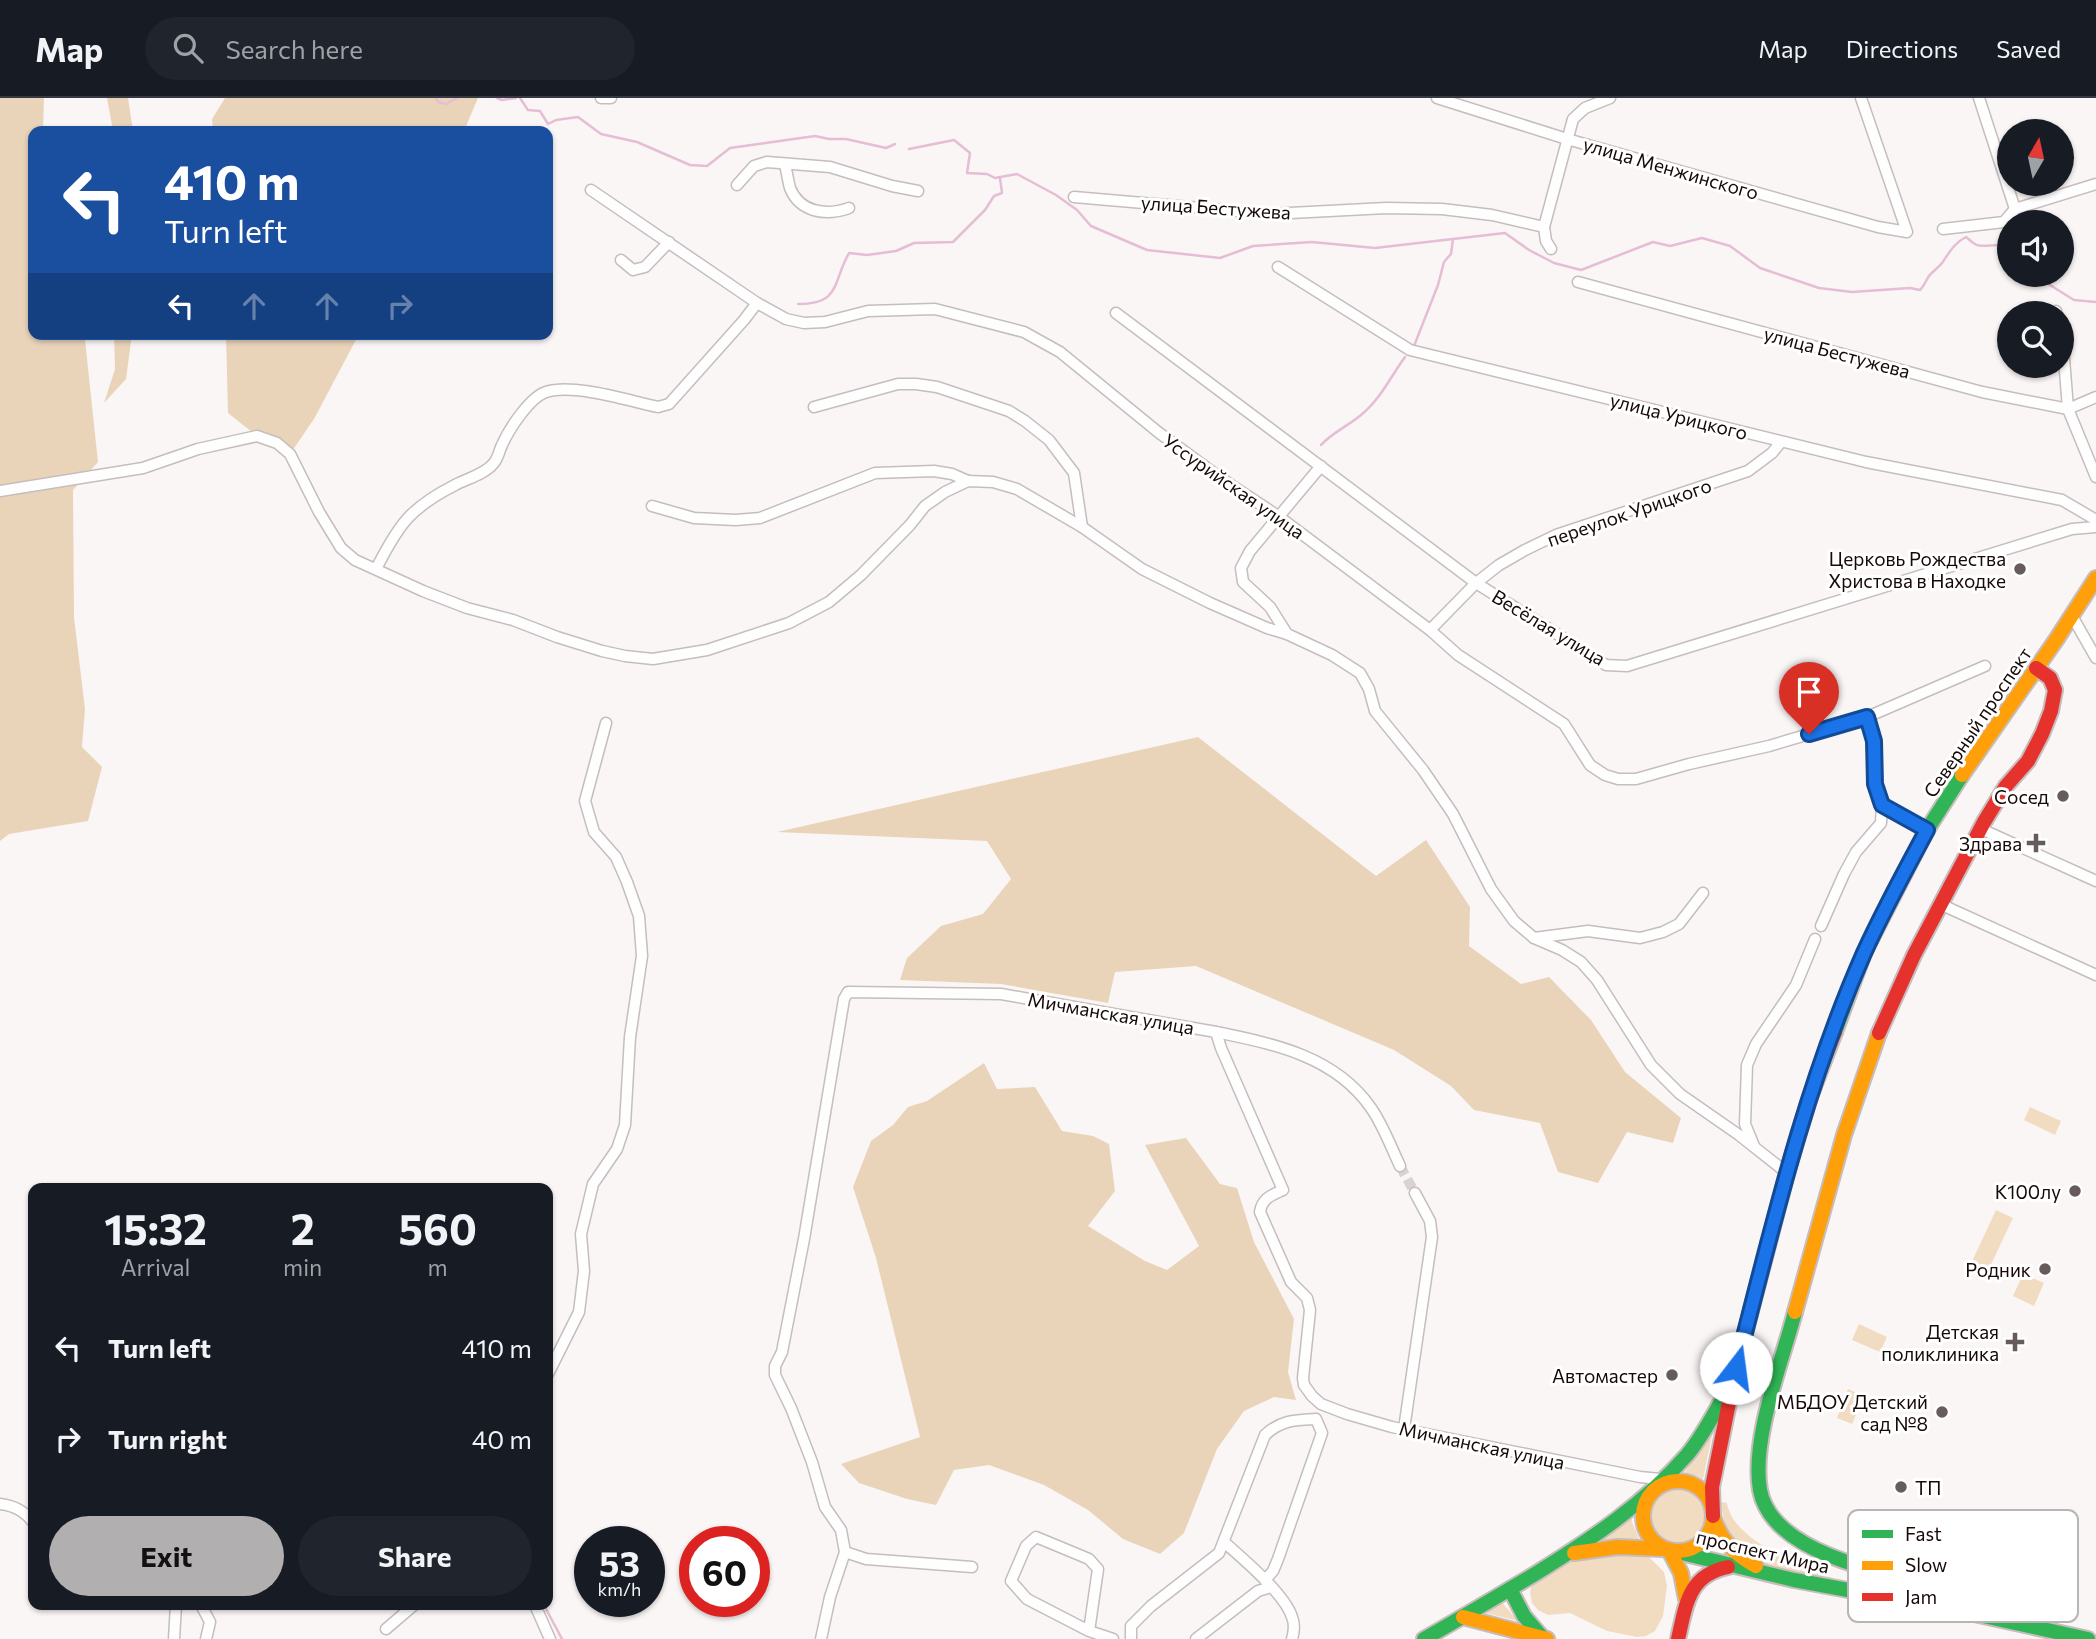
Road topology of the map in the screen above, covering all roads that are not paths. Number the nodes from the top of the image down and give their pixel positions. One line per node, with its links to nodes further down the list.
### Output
1 (601, 98): 2 (street)
2 (611, 98)
3 (1437, 98): 7 (street, улица Менжинского)
4 (1861, 98): 7 (street, улица Менжинского)
5 (1979, 98): 15 (street)
6 (1605, 99): 7 (street)
7 (1567, 139): 16 (street)
8 (785, 165): 10 (street); 12 (street); 14 (street)
9 (2096, 184): 15 (street)
10 (737, 185)
11 (591, 190): 18 (street)
12 (918, 191)
13 (1074, 197): 16 (street, улица Бестужева)
14 (849, 208)
15 (2015, 209): 17 (street)
16 (1544, 228): 19 (street)
17 (1943, 229)
18 (669, 242): 20 (street); 23 (street)
19 (1551, 249)
20 (621, 260)
21 (1278, 267): 29 (street, улица Урицкого)
22 (1578, 282): 28 (street, улица Бестужева)
23 (757, 303): 35 (street, Уссурийская улица); 39 (street)
24 (1116, 313): 30 (street, Весёлая улица)
25 (2067, 378): 28 (street)
26 (2096, 397): 28 (street)
27 (814, 407): 37 (street)
28 (2068, 409): 31 (street)
29 (1782, 442): 36 (street, улица Урицкого); 41 (street, переулок Урицкого)
30 (1321, 466): 35 (street); 41 (street, Весёлая улица)
31 (2096, 477)
32 (968, 481): 34 (street); 37 (street); 39 (street)
33 (0, 491): 39 (street)
34 (652, 506)
35 (1278, 516): 43 (street, Уссурийская улица); 44 (street)
36 (2096, 520)
37 (1082, 527): 44 (street)
38 (2096, 527): 41 (street, Весёлая улица)
39 (376, 569)
40 (2096, 578): 42 (main road, Северный проспект)
41 (1476, 583): 43 (street, переулок Урицкого)
42 (2072, 617): 45 (street); 47 (main road, Северный проспект)
43 (1430, 629): 48 (street, Уссурийская улица)
44 (1287, 634): 57 (street)
45 (2096, 658)
46 (1985, 666): 48 (street)
47 (2036, 668): 51 (main road); 52 (main road, Северный проспект)
48 (1867, 717): 50 (street)
49 (606, 723): 65 (street)
50 (1882, 805): 52 (street); 56 (street)
51 (1981, 829): 53 (street); 55 (main road)
52 (1927, 830): 63 (main road, Северный проспект)
53 (2096, 881)
54 (1703, 893): 57 (street)
55 (1940, 904): 59 (street); 76 (main road)
56 (1821, 926)
57 (1534, 938): 61 (street)
58 (1815, 939): 61 (street)
59 (2096, 975)
60 (1216, 1032): 62 (street); 67 (street, Мичманская улица); 75 (street, Мичманская улица)
61 (1755, 1147): 63 (street)
62 (1400, 1166)
63 (1787, 1173): 66 (main road, Северный проспект)
64 (1415, 1193): 67 (street)
65 (553, 1364)
66 (1736, 1368): 68 (main road); 72 (main road)
67 (1404, 1429): 68 (street, Мичманская улица)
68 (1673, 1480): 69 (main road); 72 (main road)
69 (1653, 1491): 74 (main road); 77 (main road)
70 (0, 1504): 71 (street)
71 (28, 1516)
72 (1713, 1516): 74 (main road); 80 (main road)
73 (1224, 1542): 81 (street); 81 (street); 99 (street)
74 (1669, 1550): 77 (main road, проспект Мира); 78 (main road, проспект Мира); 84 (main road)
75 (845, 1552): 79 (street); 97 (street)
76 (1848, 1562)
77 (1553, 1563): 82 (main road)
78 (1737, 1566): 80 (main road, проспект Мира); 84 (main road)
79 (972, 1567)
80 (1794, 1580): 83 (main road, проспект Мира)
81 (1268, 1583): 100 (street); 101 (street)
82 (1510, 1589): 89 (main road); 93 (main road)
83 (1848, 1590)
84 (1686, 1604): 103 (main road)
85 (176, 1610): 94 (street)
86 (204, 1610): 95 (street)
87 (408, 1610): 91 (street)
88 (537, 1610): 96 (street)
89 (1462, 1617): 93 (main road); 102 (main road)
90 (2009, 1622): 104 (main road, проспект Мира)
91 (386, 1629)
92 (1089, 1631): 92 (street); 98 (street)
93 (1544, 1638)
94 (174, 1639)
95 (206, 1639)
96 (550, 1639)
97 (821, 1639)
98 (1113, 1639)
99 (1131, 1639)
100 (1196, 1639)
101 (1292, 1639)
102 (1424, 1639)
103 (1678, 1639)
104 (2088, 1639)

